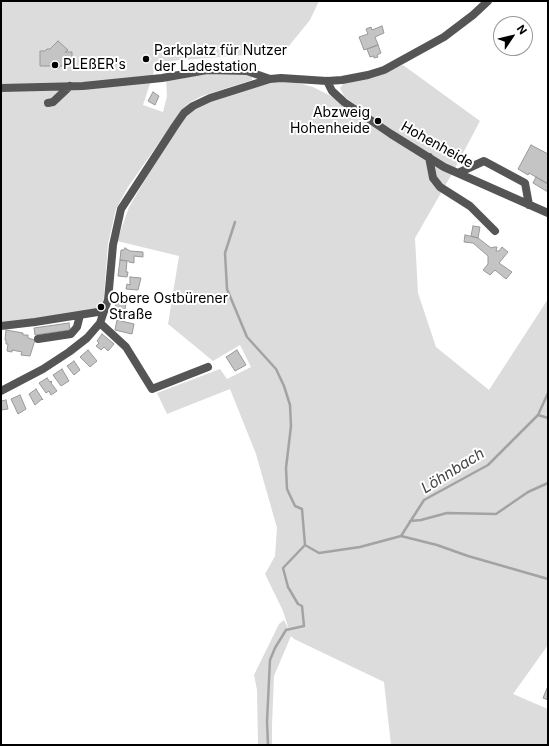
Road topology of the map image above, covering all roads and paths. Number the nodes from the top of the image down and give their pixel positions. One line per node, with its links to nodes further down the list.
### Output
1 (488, 1): 3 (street)
2 (270, 79): 3 (street); 4 (street); 12 (street)
3 (327, 81): 7 (street, Hohenheide)
4 (70, 86): 5 (street); 6 (street)
5 (1, 88)
6 (48, 103)
7 (430, 157): 8 (street, Hohenheide); 11 (street)
8 (458, 173): 9 (street, Hohenheide); 9 (street)
9 (530, 205): 10 (street, Hohenheide)
10 (548, 213)
11 (495, 231)
12 (104, 311): 13 (street); 14 (street)
13 (80, 315): 15 (street); 16 (street)
14 (100, 323): 17 (street); 18 (street)
15 (1, 326)
16 (38, 339)
17 (208, 367)
18 (1, 391)

